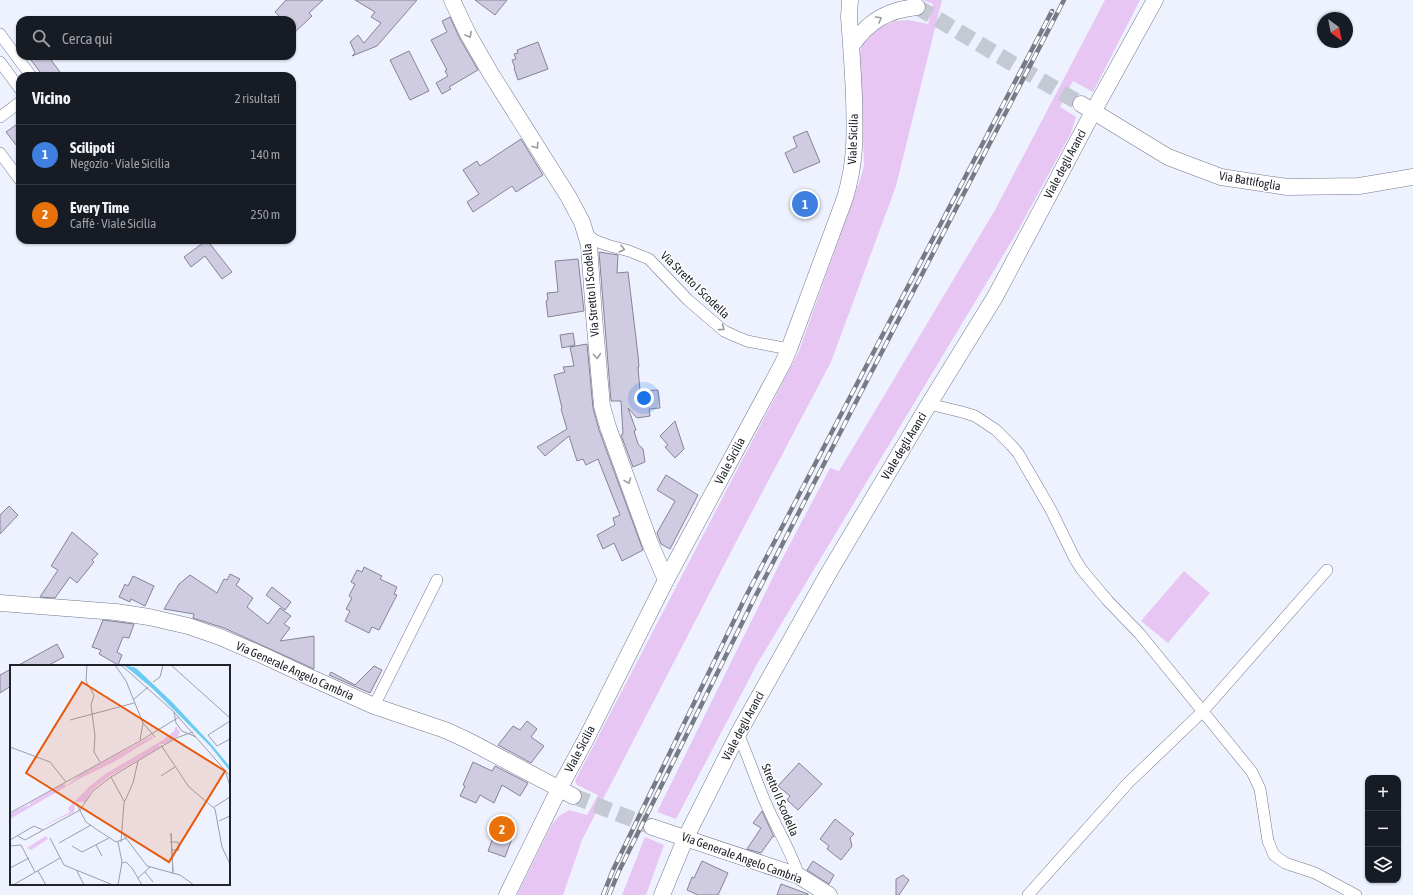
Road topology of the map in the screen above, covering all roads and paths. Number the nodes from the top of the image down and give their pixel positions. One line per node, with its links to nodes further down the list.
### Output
1 (452, 0): 20 (street, Via Stretto II Scodella, one-way to 20)
2 (845, 0): 6 (street)
3 (850, 0): 6 (street, Viale Sicilia)
4 (1155, 0): 15 (street, Viale degli Aranci)
5 (911, 3): 8 (street, one-way to 5)
6 (849, 17): 8 (street, Viale Sicilia)
7 (0, 34): 9 (street)
8 (852, 45): 21 (street, Viale Sicilia)
9 (16, 56)
10 (19, 60): 12 (street)
11 (0, 62): 13 (street)
12 (28, 72)
13 (16, 84)
14 (16, 105): 16 (street)
15 (1087, 108): 19 (street, Via Battifoglia); 22 (street, Viale degli Aranci)
16 (0, 117)
17 (0, 153): 18 (street)
18 (16, 175)
19 (1413, 177)
20 (586, 234): 21 (street, Via Stretto I Scodella, one-way to 21); 25 (street, Via Stretto II Scodella, one-way to 25)
21 (789, 348): 25 (street, Viale Sicilia)
22 (929, 404): 28 (street); 29 (street, Viale degli Aranci)
23 (1327, 570): 28 (street)
24 (437, 580): 27 (street)
25 (666, 580): 30 (street, Viale Sicilia)
26 (0, 604): 27 (street, Via Generale Angelo Cambria)
27 (374, 706): 30 (street, Via Generale Angelo Cambria)
28 (1202, 712): 38 (street); 39 (street)
29 (738, 734): 33 (street, Viale degli Aranci); 34 (street, Stretto II Scodella)
30 (559, 789): 31 (street, Via Generale Angelo Cambria); 35 (street, Viale Sicilia)
31 (573, 796)
32 (652, 827): 33 (street, Via Generale Angelo Cambria)
33 (686, 837): 34 (street, Via Generale Angelo Cambria); 36 (street, Viale degli Aranci)
34 (799, 876): 37 (street, Via Generale Angelo Cambria)
35 (507, 895)
36 (662, 895)
37 (829, 895)
38 (1028, 895)
39 (1356, 895)

